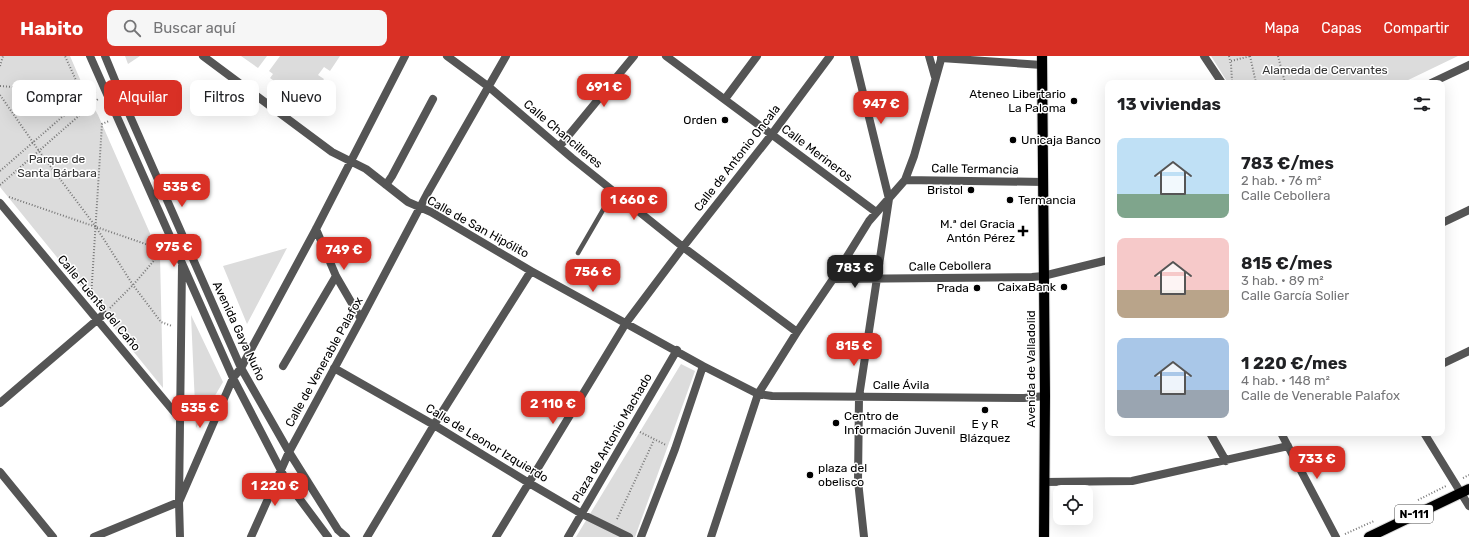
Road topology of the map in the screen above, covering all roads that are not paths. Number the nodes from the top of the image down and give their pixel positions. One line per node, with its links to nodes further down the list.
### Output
1 (90, 56): 40 (street, Avenida Gaya Nuño)
2 (105, 56): 55 (street, Avenida Gaya Nuño)
3 (203, 56): 25 (street, Calle de San Hipólito)
4 (405, 56): 25 (street)
5 (447, 56): 20 (street, Calle Chancilleres)
6 (506, 56): 20 (street, Calle de Venerable Palafox)
7 (634, 56): 24 (street)
8 (666, 56): 22 (street, Calle Merineros)
9 (757, 56): 22 (street)
10 (830, 56): 23 (street, Calle de Antonio Oncala)
11 (854, 56): 30 (street)
12 (930, 56): 17 (street)
13 (1204, 56): 18 (street)
14 (941, 57): 15 (street); 17 (street)
15 (1042, 61): 27 (main road, Avenida de Valladolid)
16 (1469, 66): 19 (street)
17 (935, 78): 26 (street)
18 (1220, 80)
19 (1438, 80)
20 (489, 87): 24 (street, Calle Chancilleres); 32 (street, Calle de Venerable Palafox)
21 (433, 99): 28 (street)
22 (725, 99): 23 (street, Calle Merineros)
23 (772, 134): 34 (street, Calle Merineros); 37 (street, Calle de Antonio Oncala)
24 (559, 147): 29 (street, Calle Chancilleres)
25 (351, 161): 28 (street, Calle de San Hipólito); 36 (street)
26 (905, 180): 27 (street, Calle Termancia); 30 (street)
27 (1044, 182): 43 (main road, Avenida de Valladolid)
28 (386, 185): 32 (street, Calle de San Hipólito)
29 (614, 192): 37 (street, Calle Chancilleres); 38 (lane)
30 (889, 198): 34 (street); 45 (street)
31 (2, 199): 46 (street, Calle Fuente del Caño)
32 (421, 208): 41 (street, Calle de San Hipólito); 47 (street, Calle de Venerable Palafox)
33 (1469, 210): 35 (street)
34 (876, 212): 44 (street)
35 (1445, 222)
36 (316, 229): 42 (street); 55 (street)
37 (683, 247): 48 (street, Calle de Antonio Oncala); 49 (street, Calle Chancilleres)
38 (578, 253)
39 (1105, 261): 43 (street, Calle Cebollera)
40 (182, 262): 57 (street, Avenida Gaya Nuño); 62 (street)
41 (531, 271): 48 (street, Calle de San Hipólito); 63 (street)
42 (336, 276): 47 (street); 53 (street)
43 (1043, 276): 45 (street, Calle Cebollera); 59 (main road, Avenida de Valladolid)
44 (833, 279): 45 (street, Calle Cebollera); 49 (street)
45 (877, 279): 60 (street)
46 (101, 317): 61 (street); 62 (street, Calle Fuente del Caño)
47 (361, 319): 56 (street, Calle de Venerable Palafox)
48 (626, 323): 50 (street, Calle de San Hipólito); 73 (street, Calle de Antonio Oncala)
49 (797, 332): 58 (street)
50 (677, 350): 54 (street, Calle de San Hipólito); 77 (street, Plaza de Antonio Machado)
51 (1469, 351): 52 (street)
52 (1445, 363)
53 (283, 366)
54 (703, 366): 58 (street, Calle de San Hipólito); 88 (street)
55 (241, 368): 57 (street); 68 (street, Avenida Gaya Nuño)
56 (334, 368): 63 (street, Calle de Leonor Izquierdo); 68 (street, Calle de Venerable Palafox)
57 (233, 378): 70 (street, Avenida Gaya Nuño); 75 (street)
58 (758, 394): 60 (street, Calle Ávila); 89 (street)
59 (1045, 396): 60 (street, Calle Ávila); 72 (main road, Avenida de Valladolid)
60 (860, 397): 90 (street)
61 (0, 403)
62 (180, 419): 75 (street)
63 (434, 425): 73 (street, Calle de Leonor Izquierdo); 84 (street)
64 (1212, 436): 69 (street)
65 (1283, 436): 67 (street)
66 (1426, 436): 74 (street)
67 (1288, 446): 69 (street); 92 (street)
68 (289, 452): 70 (street, Calle de Venerable Palafox); 83 (street, Avenida Gaya Nuño)
69 (1226, 460): 72 (street)
70 (280, 469): 81 (street, Calle de Venerable Palafox); 82 (street, Avenida Gaya Nuño)
71 (0, 472): 78 (street)
72 (1045, 482): 91 (main road, Avenida de Valladolid)
73 (529, 483): 77 (street, Calle de Leonor Izquierdo); 85 (street, Calle de Antonio Oncala)
74 (1465, 491): 76 (street); 93 (main road, N-111)
75 (179, 502): 79 (street); 80 (street)
76 (1469, 506)
77 (582, 514): 86 (street, Plaza de Antonio Machado); 87 (street, Calle de Leonor Izquierdo)
78 (53, 537)
79 (94, 537)
80 (180, 537)
81 (251, 537)
82 (328, 537)
83 (346, 537)
84 (367, 537)
85 (496, 537)
86 (568, 537)
87 (629, 537)
88 (641, 537)
89 (711, 537)
90 (864, 537)
91 (1044, 537)
92 (1336, 537)
93 (1369, 537)

